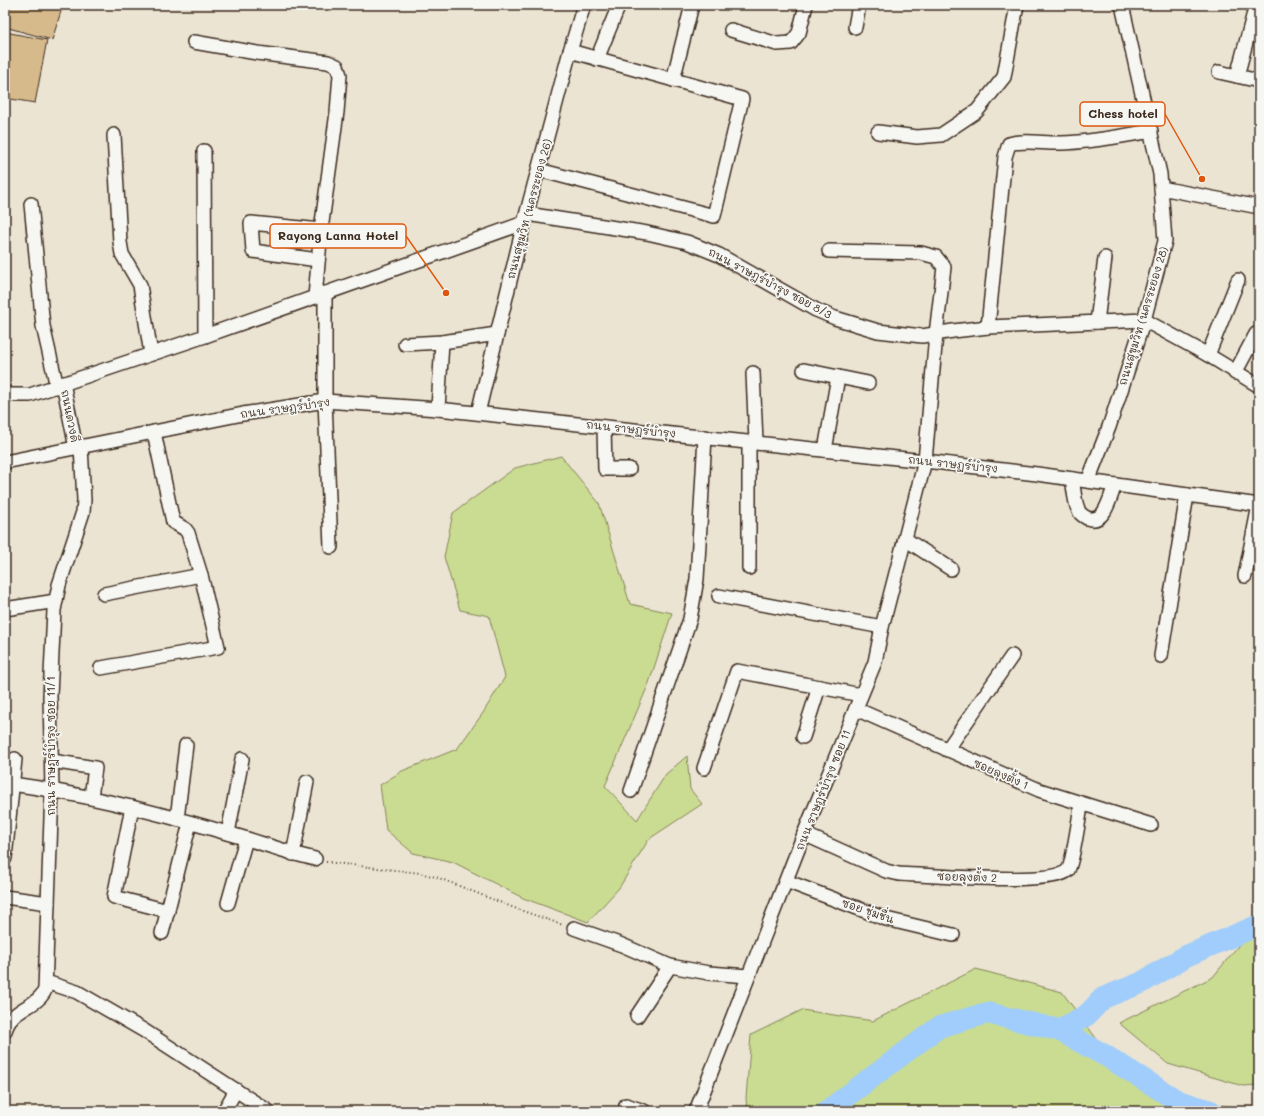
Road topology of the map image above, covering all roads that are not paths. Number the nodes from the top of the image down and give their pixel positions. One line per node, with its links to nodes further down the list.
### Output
1 (584, 5): 12 (street, ถนนสุขุมวิท (นครระยอง 26))
2 (619, 5): 13 (street)
3 (692, 5): 16 (street)
4 (806, 5): 10 (street)
5 (859, 5): 9 (street)
6 (1017, 5): 19 (street)
7 (1122, 5): 18 (street, ถนนสุขุมวิท (นครระยอง 28))
8 (1256, 5): 15 (street)
9 (855, 27)
10 (731, 30)
11 (194, 42): 27 (street)
12 (570, 51): 13 (street); 22 (street, ถนนสุขุมวิท (นครระยอง 26))
13 (597, 59): 16 (street)
14 (1219, 72): 15 (street)
15 (1237, 76): 17 (street)
16 (673, 80): 22 (street)
17 (1259, 81)
18 (1151, 131): 23 (street, ถนนสุขุมวิท (นครระยอง 28)); 35 (street)
19 (878, 132)
20 (114, 135): 42 (street)
21 (204, 151): 39 (street)
22 (539, 170): 26 (street, ถนนสุขุมวิท (นครระยอง 26))
23 (1161, 188): 25 (street); 33 (street, ถนนสุขุมวิท (นครระยอง 28))
24 (31, 204): 49 (street, ถนนดวงดี)
25 (1259, 207)
26 (526, 219): 32 (street); 36 (street, ถนนสุขุมวิท (นครระยอง 26)); 37 (street, ถนน ราษฎร์บำรุง ซอย 8/3)
27 (321, 230): 30 (street); 30 (street)
28 (829, 251): 37 (street, ถนน ราษฎร์บำรุง ซอย 11)
29 (1105, 258): 34 (street)
30 (318, 260): 32 (street)
31 (1238, 280): 43 (street)
32 (320, 295): 39 (street); 52 (street)
33 (1144, 320): 34 (street, ถนน ราษฎร์บำรุง ซอย 8/3); 43 (street); 65 (street, ถนนสุขุมวิท (นครระยอง 28))
34 (1097, 322): 35 (street, ถนน ราษฎร์บำรุง ซอย 8/3)
35 (988, 327): 37 (street, ถนน ราษฎร์บำรุง ซอย 8/3)
36 (497, 334): 40 (street); 54 (street, ถนนสุขุมวิท (นครระยอง 26))
37 (936, 334): 61 (street, ถนน ราษฎร์บำรุง ซอย 11)
38 (1256, 334): 46 (street)
39 (205, 336): 42 (street)
40 (442, 342): 41 (street); 53 (street)
41 (405, 344)
42 (151, 354): 49 (street)
43 (1208, 355): 46 (street)
44 (804, 370): 47 (street)
45 (753, 373): 58 (street)
46 (1235, 373): 50 (street)
47 (838, 377): 48 (street); 60 (street)
48 (868, 383)
49 (60, 385): 51 (street); 59 (street, ถนนดวงดี)
50 (1259, 386)
51 (5, 393)
52 (325, 401): 53 (street, ถนน ราษฎร์บำรุง); 56 (street, ถนน ราษฎร์บำรุง); 70 (street)
53 (438, 409): 54 (street, ถนน ราษฎร์บำรุง)
54 (478, 413): 55 (street, ถนน ราษฎร์บำรุง)
55 (604, 427): 57 (street, ถนน ราษฎร์บำรุง); 63 (street)
56 (154, 432): 59 (street, ถนน ราษฎร์บำรุง); 73 (street)
57 (705, 437): 58 (street, ถนน ราษฎร์บำรุง); 96 (street)
58 (752, 442): 60 (street, ถนน ราษฎร์บำรุง); 71 (street)
59 (79, 448): 62 (street, ถนน ราษฎร์บำรุง); 77 (street, ถนน ราษฎร์บำรุง ซอย 11/1)
60 (825, 450): 61 (street, ถนน ราษฎร์บำรุง)
61 (925, 461): 64 (street, ถนน ราษฎร์บำรุง); 69 (street, ถนน ราษฎร์บำรุง ซอย 11)
62 (5, 462)
63 (629, 469)
64 (1072, 479): 65 (street, ถนน ราษฎร์บำรุง); 66 (street)
65 (1088, 481): 66 (street, ถนน ราษฎร์บำรุง)
66 (1115, 485): 67 (street, ถนน ราษฎร์บำรุง)
67 (1187, 495): 68 (street, ถนน ราษฎร์บำรุง); 81 (street)
68 (1259, 505): 74 (street)
69 (905, 539): 72 (street); 79 (street, ถนน ราษฎร์บำรุง ซอย 11)
70 (331, 547)
71 (749, 568)
72 (951, 569)
73 (201, 575): 75 (street); 82 (street)
74 (1245, 576)
75 (104, 594)
76 (719, 596): 79 (street)
77 (56, 601): 78 (street); 91 (street, ถนน ราษฎร์บำรุง ซอย 11/1)
78 (5, 609)
79 (882, 627): 84 (street, ถนน ราษฎร์บำรุง ซอย 11)
80 (1012, 656): 88 (street)
81 (1161, 656)
82 (101, 668)
83 (819, 687): 84 (street); 86 (street); 92 (street)
84 (861, 695): 85 (street, ถนน ราษฎร์บำรุง ซอย 11)
85 (856, 709): 88 (street, ซอยลุงตั้ง 1); 104 (street, ถนน ราษฎร์บำรุง ซอย 11)
86 (803, 737)
87 (186, 745): 100 (street)
88 (947, 750): 98 (street, ซอยลุงตั้ง 1)
89 (15, 759): 94 (street)
90 (242, 759): 103 (street)
91 (52, 761): 95 (street, ถนน ราษฎร์บำรุง ซอย 11/1); 97 (street)
92 (704, 768)
93 (306, 782): 106 (street)
94 (12, 784): 95 (street); 107 (street)
95 (52, 789): 97 (street); 111 (street, ถนน ราษฎร์บำรุง ซอย 11/1)
96 (631, 791)
97 (91, 797): 99 (street)
98 (1081, 804): 102 (street, ซอยลุงตั้ง 1); 104 (street, ซอยลุงตั้ง 2)
99 (132, 807): 100 (street); 113 (street)
100 (177, 819): 101 (street)
101 (190, 823): 103 (street); 113 (street)
102 (1151, 825)
103 (228, 833): 105 (street)
104 (804, 834): 109 (street, ถนน ราษฎร์บำรุง ซอย 11)
105 (246, 839): 106 (street); 112 (street)
106 (293, 854): 108 (street)
107 (5, 858)
108 (315, 859)
109 (786, 881): 116 (street, ซอย ชุ่มชื่น); 118 (street, ถนน ราษฎร์บำรุง ซอย 11)
110 (5, 896): 111 (street)
111 (48, 903): 119 (street, ถนน ราษฎร์บำรุง ซอย 11/1)
112 (228, 903)
113 (168, 912): 115 (street)
114 (574, 928): 117 (street)
115 (162, 933)
116 (953, 935)
117 (670, 966): 118 (street); 120 (street)
118 (748, 976): 127 (street, ถนน ราษฎร์บำรุง ซอย 11)
119 (46, 982): 121 (street, ถนน ราษฎร์บำรุง ซอย 11/1); 122 (street)
120 (637, 1016)
121 (5, 1031)
122 (236, 1090): 124 (street); 125 (street)
123 (626, 1105): 126 (street)
124 (224, 1111)
125 (268, 1111)
126 (644, 1111)
127 (696, 1111)

